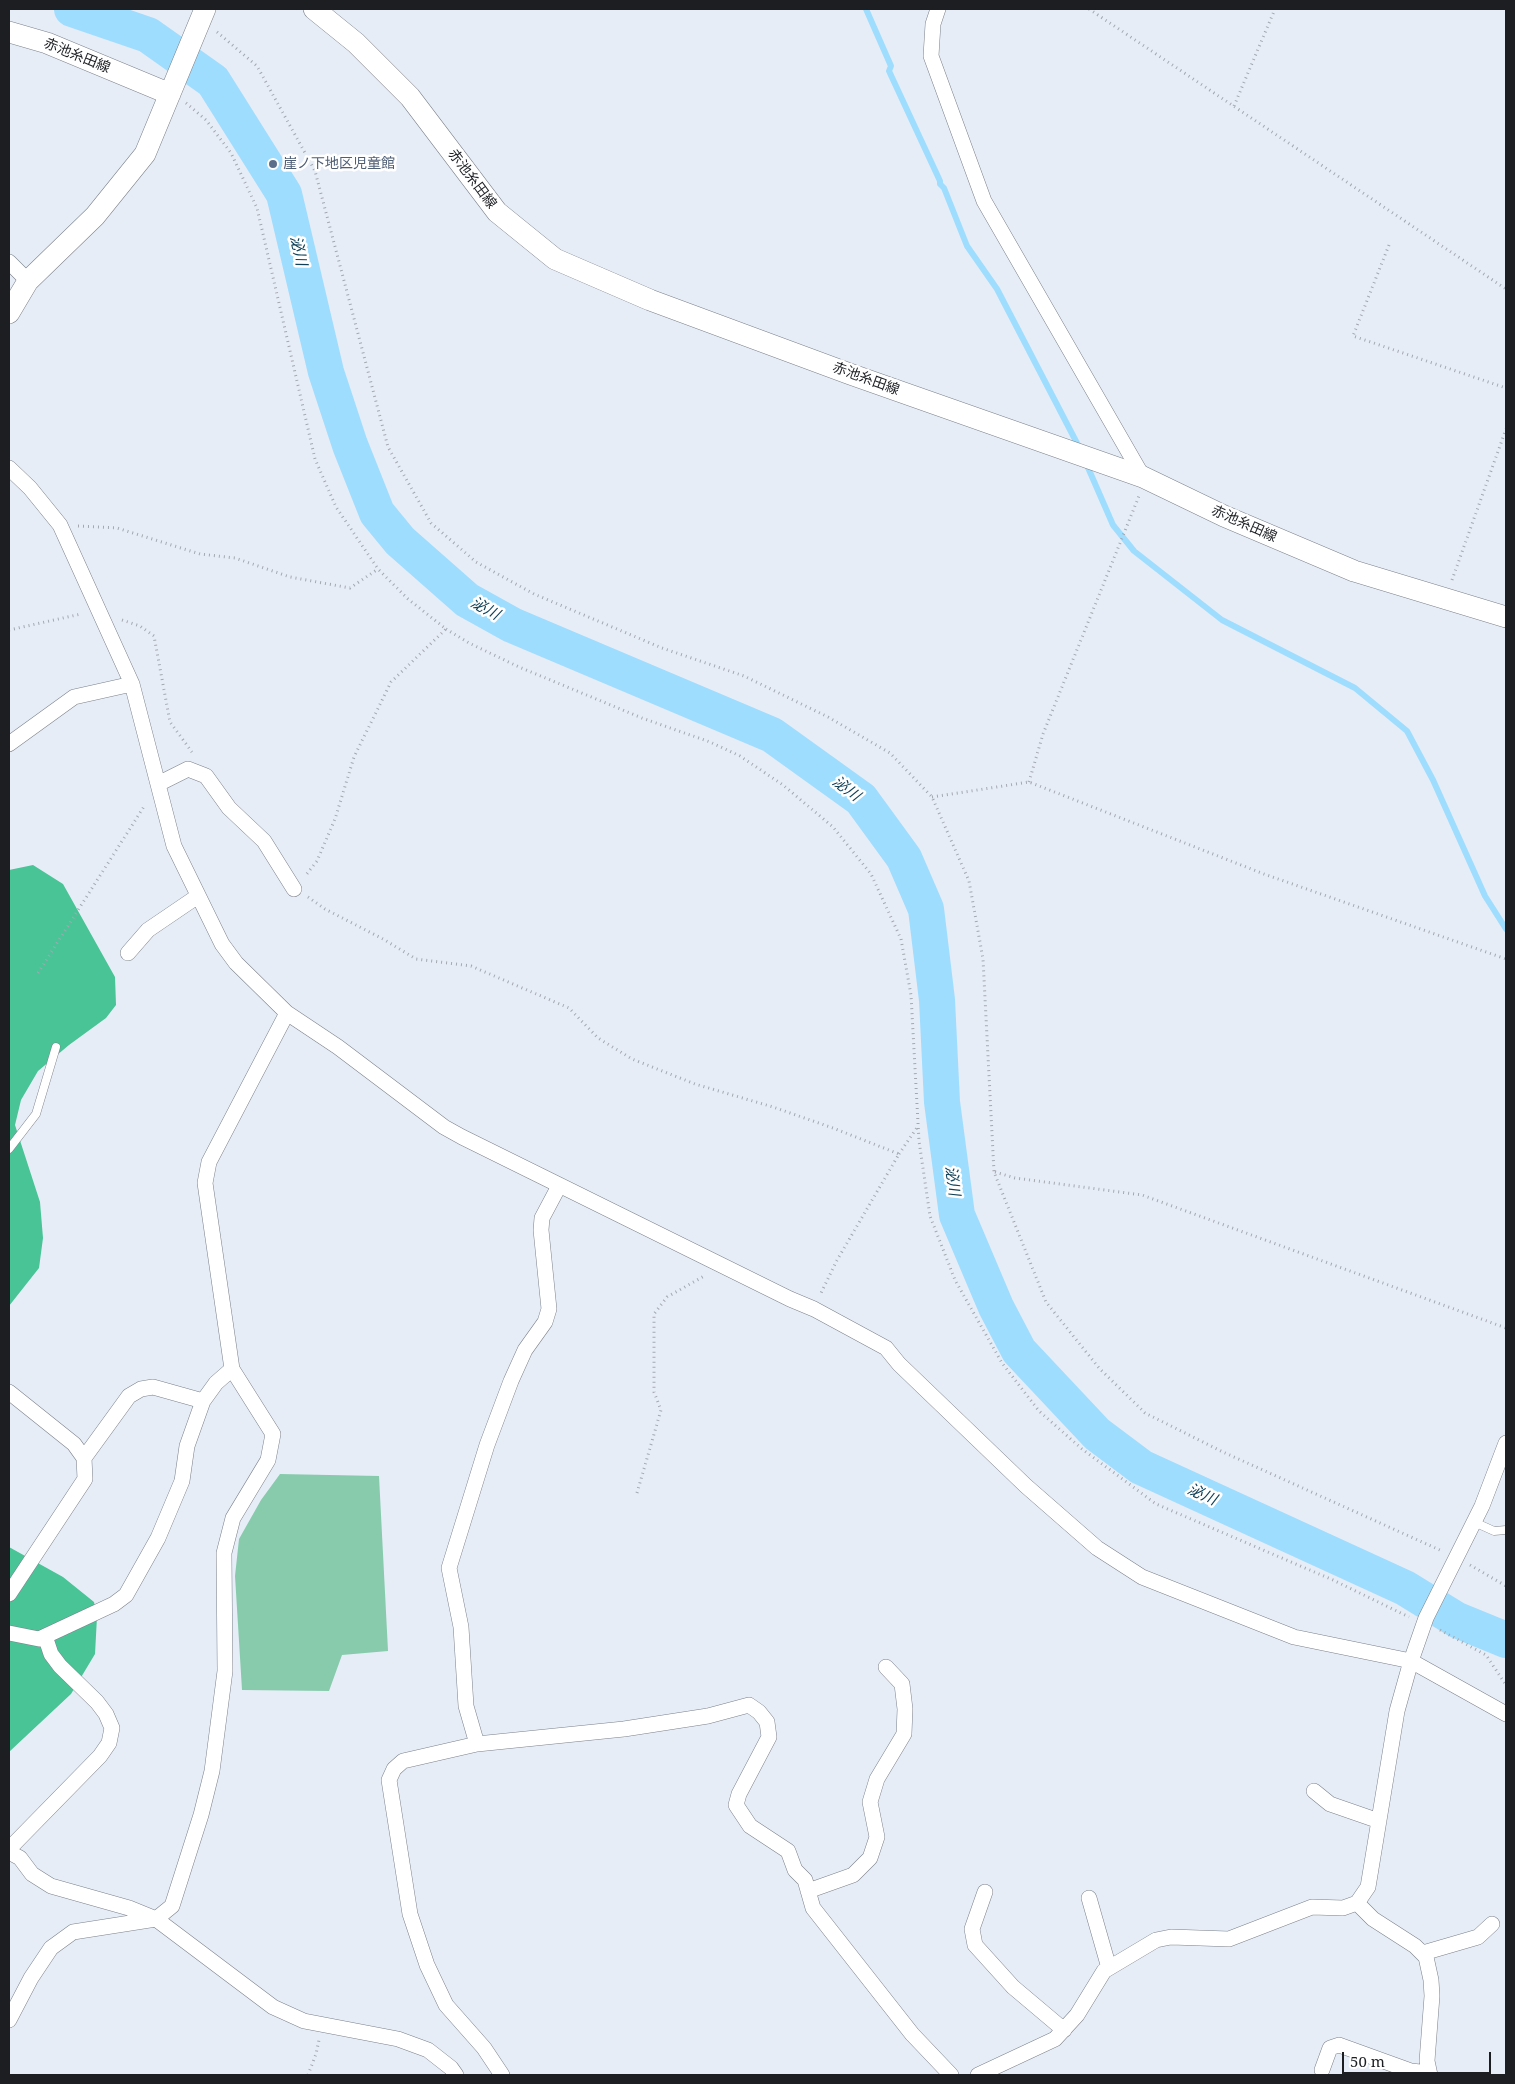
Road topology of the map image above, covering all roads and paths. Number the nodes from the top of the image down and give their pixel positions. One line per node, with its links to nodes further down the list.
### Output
1 (314, 9): 17 (main road, 赤池糸田線)
2 (938, 9): 17 (street)
3 (1089, 9): 8 (path)
4 (1275, 9): 8 (path)
5 (203, 14): 7 (main road); 30 (path)
6 (9, 32): 7 (main road, 赤池糸田線)
7 (173, 89): 11 (main road); 19 (path)
8 (1234, 106): 12 (path)
9 (1389, 245): 14 (path)
10 (9, 262): 11 (street)
11 (28, 282): 13 (main road)
12 (1506, 289)
13 (9, 313)
14 (1506, 388)
15 (1506, 429): 20 (path)
16 (9, 468): 18 (street)
17 (1143, 478): 20 (main road, 赤池糸田線); 28 (path)
18 (63, 531): 19 (path); 21 (street)
19 (378, 569): 23 (path)
20 (1445, 599): 22 (main road, 赤池糸田線)
21 (101, 617): 24 (path); 25 (street); 27 (path)
22 (1506, 617)
23 (446, 629): 31 (path); 38 (path)
24 (9, 630)
25 (132, 684): 26 (street); 29 (street)
26 (9, 744)
27 (206, 776): 29 (street); 31 (street)
28 (1029, 782): 30 (path); 34 (path)
29 (158, 784): 32 (street); 35 (path)
30 (932, 798): 41 (path)
31 (294, 889): 40 (path)
32 (198, 896): 33 (street); 36 (street)
33 (128, 953)
34 (1506, 960)
35 (38, 973)
36 (287, 1013): 42 (street); 46 (street)
37 (56, 1046): 39 (lane)
38 (918, 1126): 40 (path); 57 (path)
39 (9, 1149)
40 (899, 1154): 44 (path)
41 (994, 1172): 45 (path); 54 (path)
42 (559, 1186): 43 (street); 64 (street)
43 (720, 1265): 44 (street); 51 (path)
44 (814, 1309): 60 (street)
45 (1506, 1328)
46 (232, 1369): 48 (street); 72 (street)
47 (9, 1392): 50 (street)
48 (203, 1401): 50 (street); 59 (street)
49 (1506, 1443): 52 (street)
50 (84, 1458): 56 (street)
51 (637, 1492)
52 (1474, 1522): 53 (lane); 54 (street)
53 (1506, 1530)
54 (1457, 1557): 55 (path); 57 (street)
55 (1506, 1586)
56 (9, 1594)
57 (1425, 1621): 60 (street); 62 (path)
58 (9, 1633): 59 (street)
59 (45, 1636): 67 (street)
60 (1411, 1661): 63 (street); 66 (street)
61 (886, 1667): 68 (street)
62 (1506, 1685)
63 (1506, 1714)
64 (477, 1744): 68 (street); 83 (street)
65 (1314, 1791): 66 (street)
66 (1379, 1821): 71 (street)
67 (9, 1850): 72 (street)
68 (808, 1891): 84 (street)
69 (985, 1892): 78 (street)
70 (1089, 1898): 75 (street)
71 (1357, 1903): 74 (street); 75 (street)
72 (156, 1919): 76 (street); 77 (street)
73 (1492, 1924): 74 (street)
74 (1422, 1953): 80 (street)
75 (1109, 1968): 78 (street)
76 (9, 2020)
77 (322, 2024): 81 (path); 82 (street)
78 (1064, 2030): 85 (street)
79 (1322, 2070): 80 (street)
80 (1429, 2074)
81 (308, 2075)
82 (456, 2075)
83 (502, 2075)
84 (951, 2075)
85 (978, 2075)

